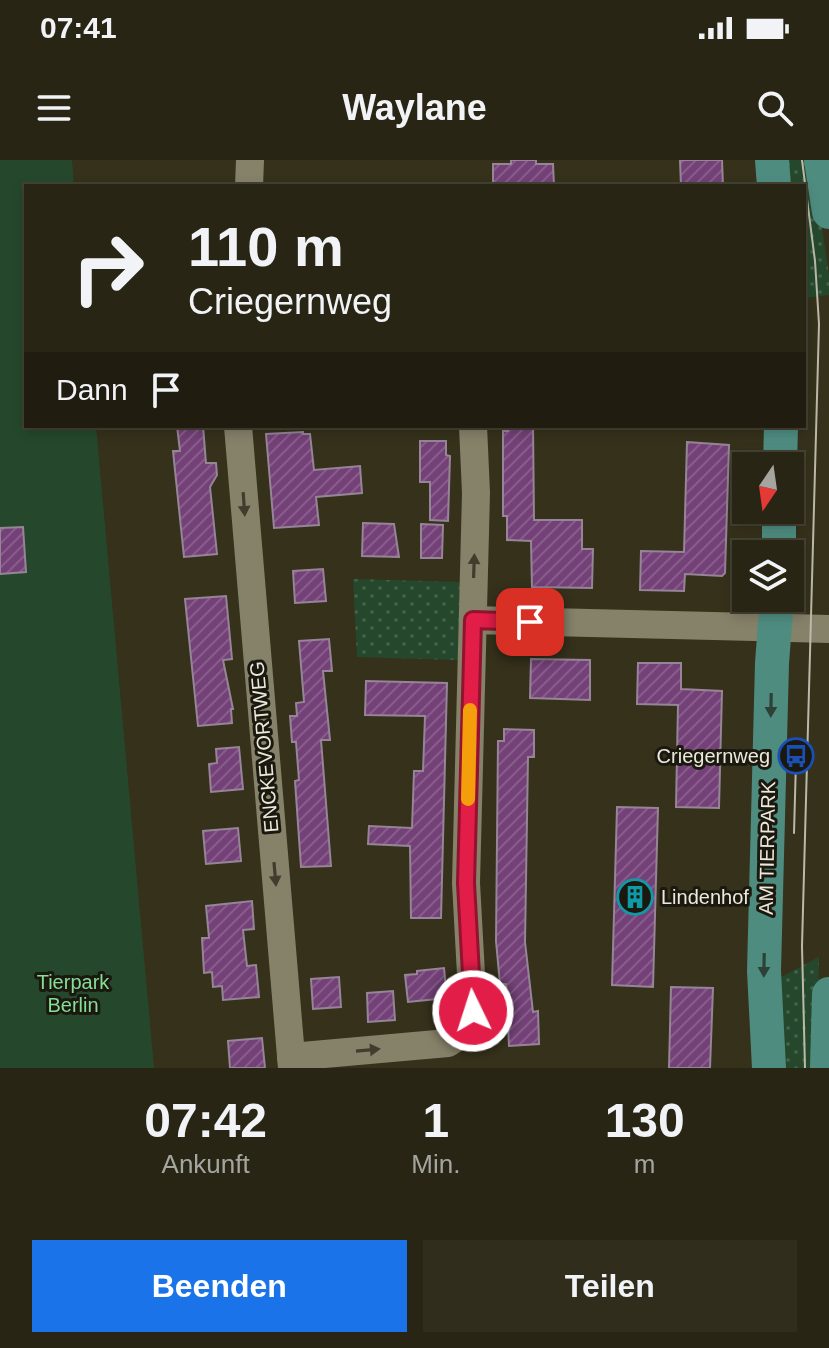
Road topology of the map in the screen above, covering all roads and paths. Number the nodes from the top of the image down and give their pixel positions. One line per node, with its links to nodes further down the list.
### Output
1 (250, 160): 3 (street)
2 (772, 160): 4 (main road)
3 (249, 184)
4 (774, 184)
5 (238, 428): 13 (street, ENCKEVORTWEG, one-way to 13)
6 (473, 428): 10 (street, one-way to 6)
7 (781, 428): 8 (main road)
8 (780, 452)
9 (775, 613): 10 (street); 11 (street); 14 (main road, AM TIERPARK, one-way to 14)
10 (473, 620): 13 (street, one-way to 10)
11 (829, 629)
12 (829, 994): 15 (main road)
13 (291, 1062)
14 (769, 1068)
15 (827, 1068)

